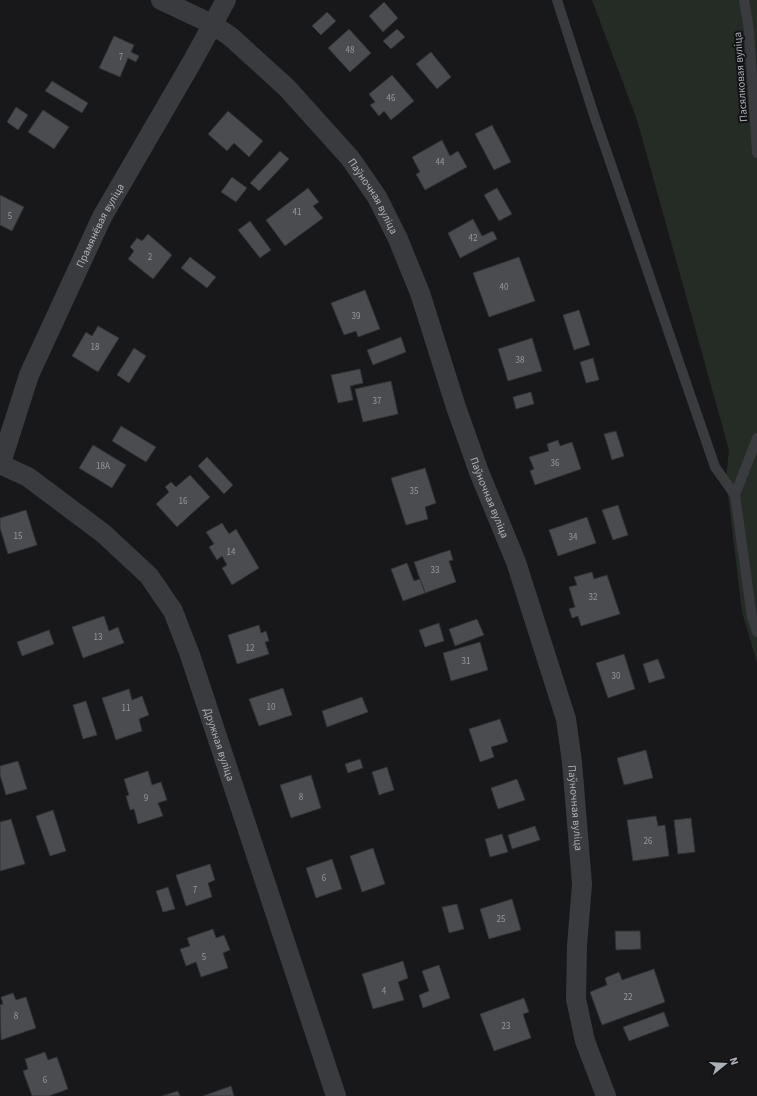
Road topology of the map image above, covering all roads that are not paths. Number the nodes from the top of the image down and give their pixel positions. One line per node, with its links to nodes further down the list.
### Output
1 (161, 0): 5 (street, Паўночная вуліца)
2 (226, 0): 5 (street, Прамянёвая вуліца)
3 (557, 0): 9 (lane)
4 (744, 0): 6 (lane, Пасялковая вуліца)
5 (212, 24): 8 (street, Прамянёвая вуліца); 13 (street, Паўночная вуліца)
6 (757, 153)
7 (757, 438): 9 (lane)
8 (1, 464): 12 (street, Дружная вуліца)
9 (735, 495): 10 (lane)
10 (755, 616): 11 (lane)
11 (757, 632)
12 (336, 1096)
13 (606, 1096)

